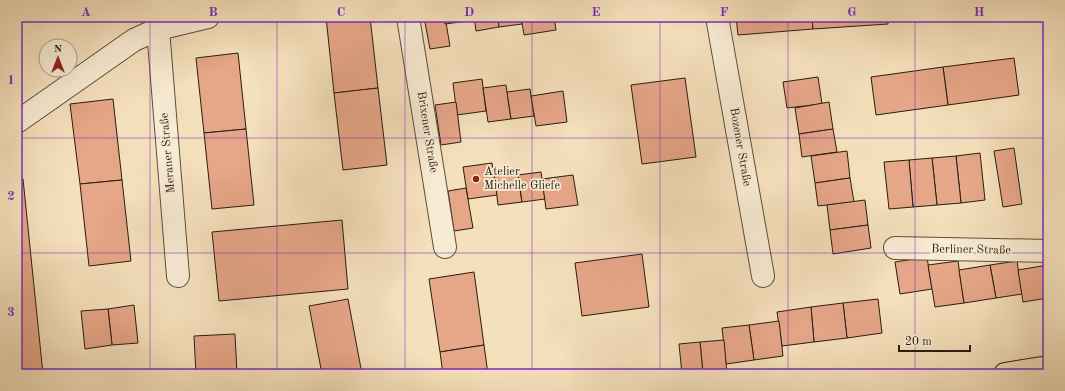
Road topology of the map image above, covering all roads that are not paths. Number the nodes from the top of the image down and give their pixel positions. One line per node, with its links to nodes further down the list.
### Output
1 (208, 17): 4 (street)
2 (408, 17): 6 (street, Brixener Straße)
3 (717, 17): 10 (street, Bozener Straße)
4 (158, 29): 5 (street); 9 (street, Meraner Straße)
5 (17, 122)
6 (445, 246)
7 (895, 248): 8 (street, Berliner Straße)
8 (1048, 251)
9 (178, 276)
10 (763, 276)
11 (1048, 368): 12 (main road)
12 (1005, 374)

